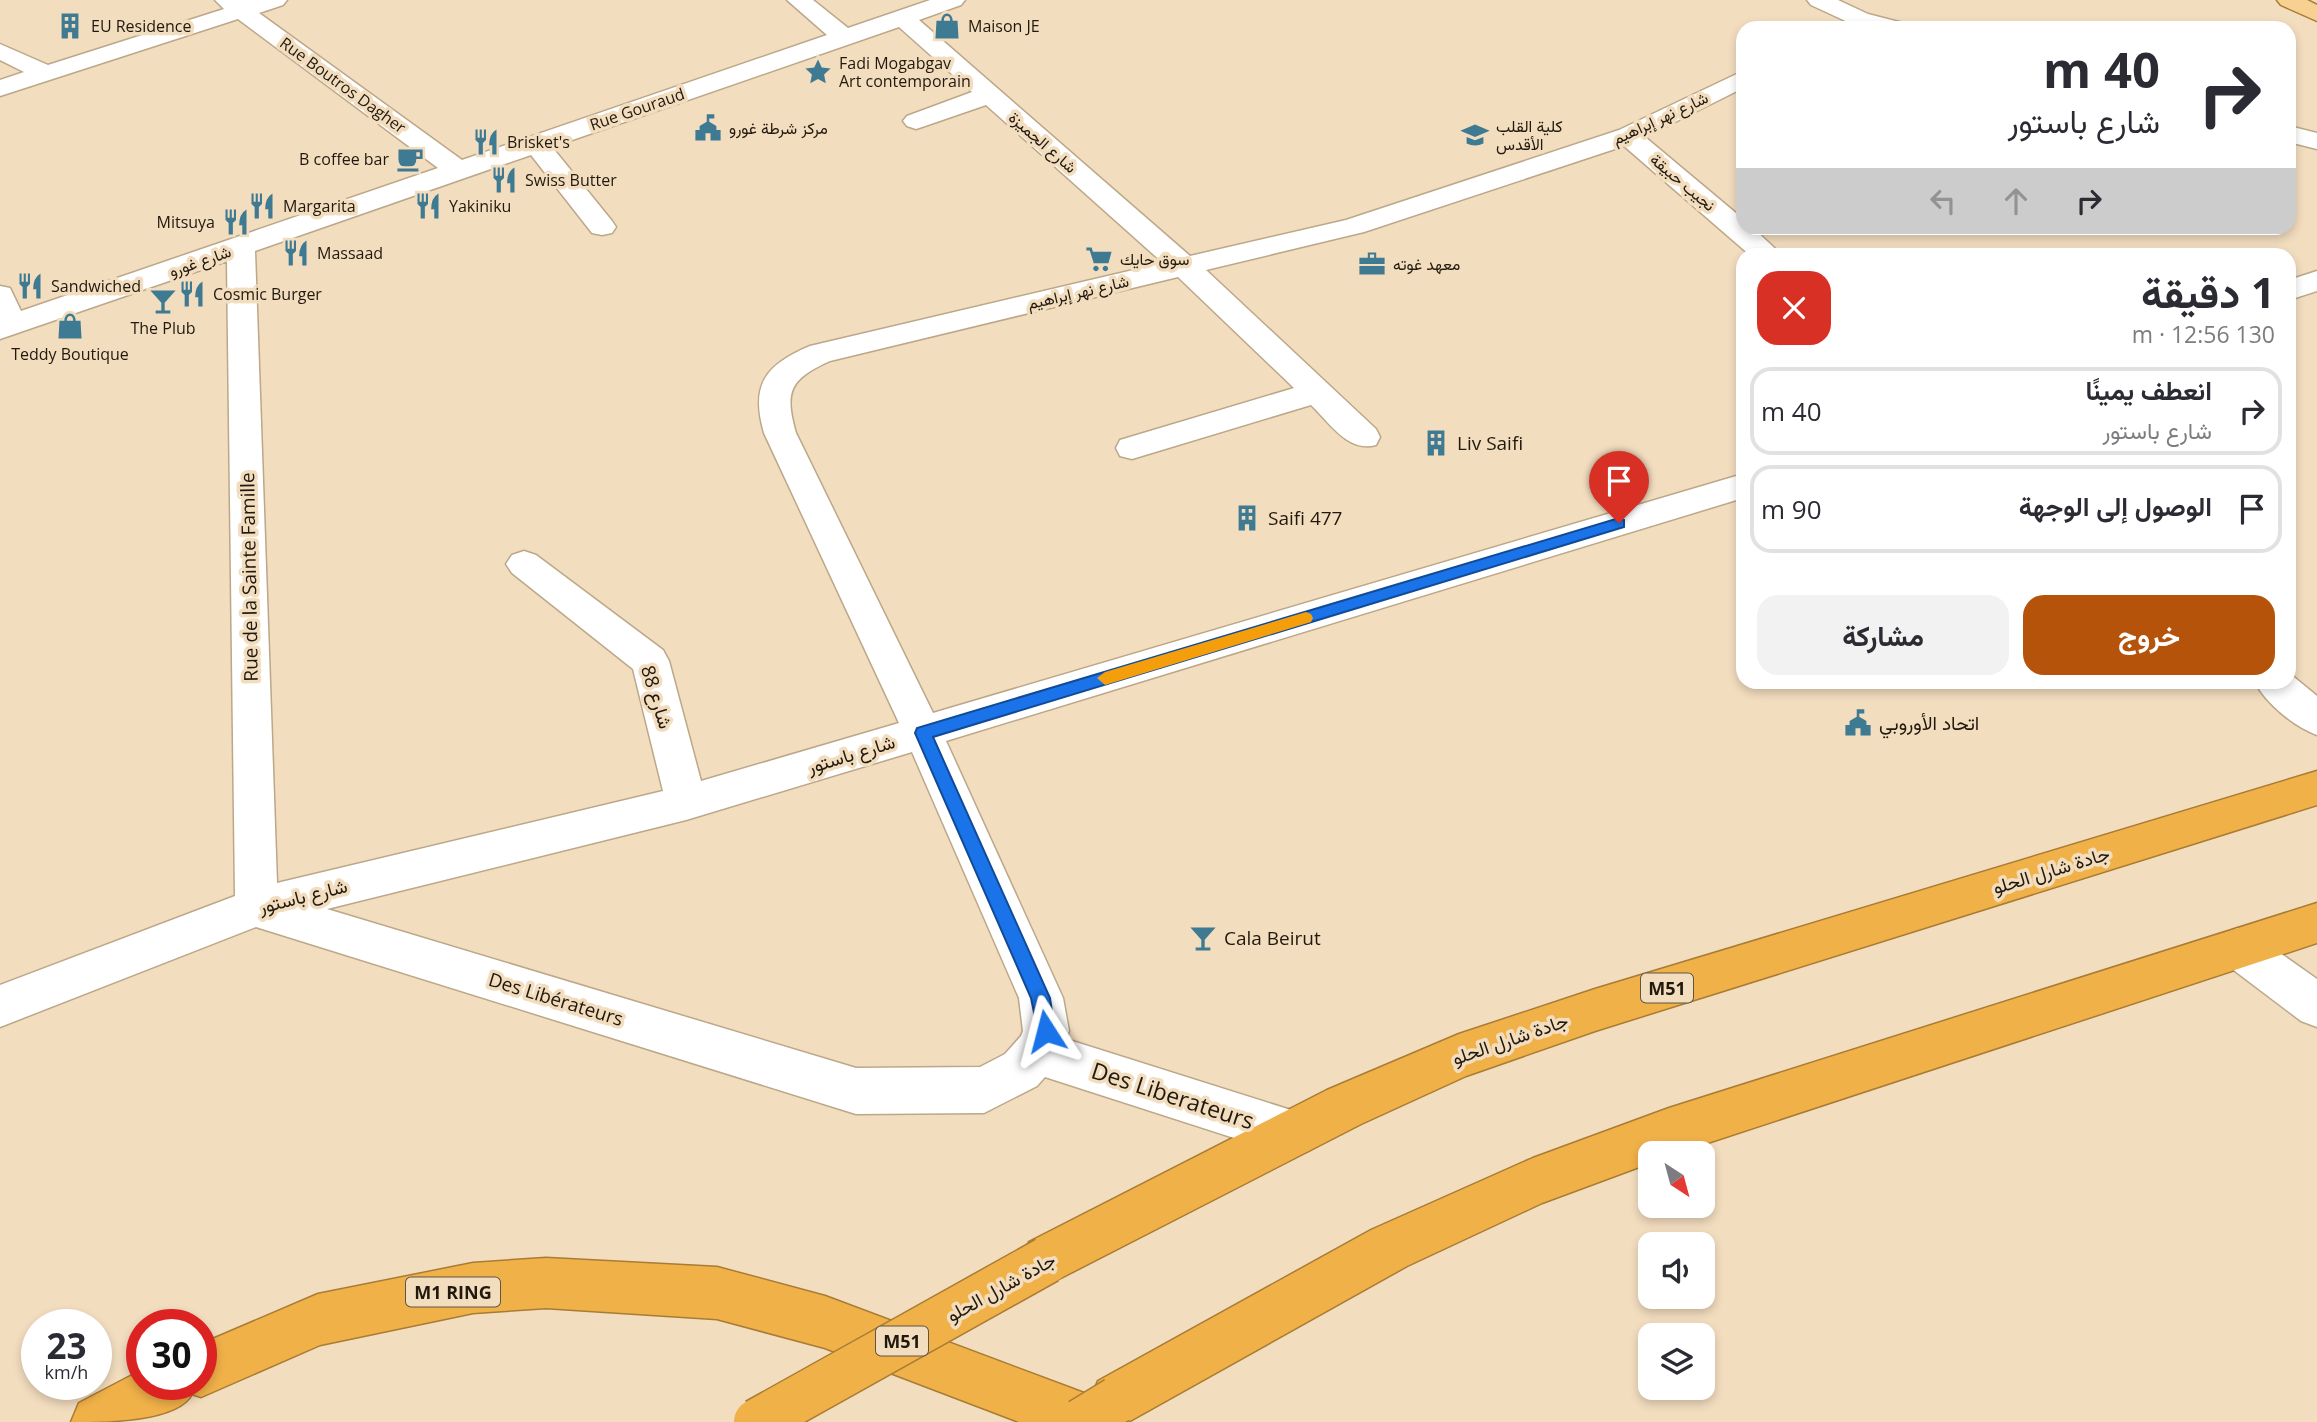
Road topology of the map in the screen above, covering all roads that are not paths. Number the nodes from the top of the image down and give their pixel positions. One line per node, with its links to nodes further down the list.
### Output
1 (275, 0): 7 (street)
2 (799, 0): 12 (street)
3 (953, 0): 9 (street, Rue Gouraud)
4 (1819, 0): 10 (street)
5 (1891, 0): 11 (street)
6 (2289, 0): 8 (main road)
7 (234, 5): 14 (street); 23 (street, Rue Boutros Dagher)
8 (2317, 14)
9 (902, 17): 12 (street, Rue Gouraud); 17 (street, شارع الجميزة)
10 (1847, 21)
11 (1854, 21)
12 (844, 37): 22 (street, Rue Gouraud)
13 (0, 51): 14 (street)
14 (45, 73): 16 (street)
15 (1736, 82): 19 (street, شارع نهر إبراهيم)
16 (0, 88)
17 (989, 95): 18 (street); 29 (street, شارع الجميزة)
18 (916, 121)
19 (1628, 136): 25 (street, نجيب حبيقة); 29 (street, شارع نهر إبراهيم)
20 (2296, 136): 21 (street)
21 (2317, 141)
22 (536, 144): 23 (street, Rue Gouraud); 24 (street)
23 (458, 171): 27 (street, Rue Gouraud)
24 (603, 227)
25 (1736, 228)
26 (1744, 235): 28 (street, نجيب حبيقة)
27 (241, 247): 31 (street, شارع غورو); 42 (street, Rue de la Sainte Famille)
28 (1760, 248)
29 (1185, 267): 32 (street, شارع الجميزة); 39 (street, شارع نهر إبراهيم)
30 (0, 295): 31 (street)
31 (6, 327)
32 (1317, 393): 33 (street, شارع الجميزة); 34 (street)
33 (1364, 437)
34 (1132, 448)
35 (1736, 488): 39 (street, شارع باستور)
36 (523, 564): 41 (street, شارع 88)
37 (2282, 689): 38 (street)
38 (2317, 719)
39 (923, 733): 41 (street, شارع باستور); 47 (street, شارع نهر إبراهيم)
40 (2317, 788): 48 (highway, جادة شارل الحلو / M51)
41 (686, 803): 42 (street, شارع باستور)
42 (256, 907): 45 (street, شارع باستور); 47 (street, Des Libérateurs)
43 (2317, 923): 44 (highway)
44 (2238, 948): 46 (street); 51 (highway)
45 (0, 1006)
46 (2317, 1006)
47 (1037, 1052): 48 (street, Des Liberateurs)
48 (1293, 1133): 53 (highway, جادة شارل الحلو / M51, bridge)
49 (217, 1364): 51 (highway, M1 RING)
50 (140, 1400): 52 (highway)
51 (1096, 1415)
52 (98, 1422)
53 (757, 1422)

